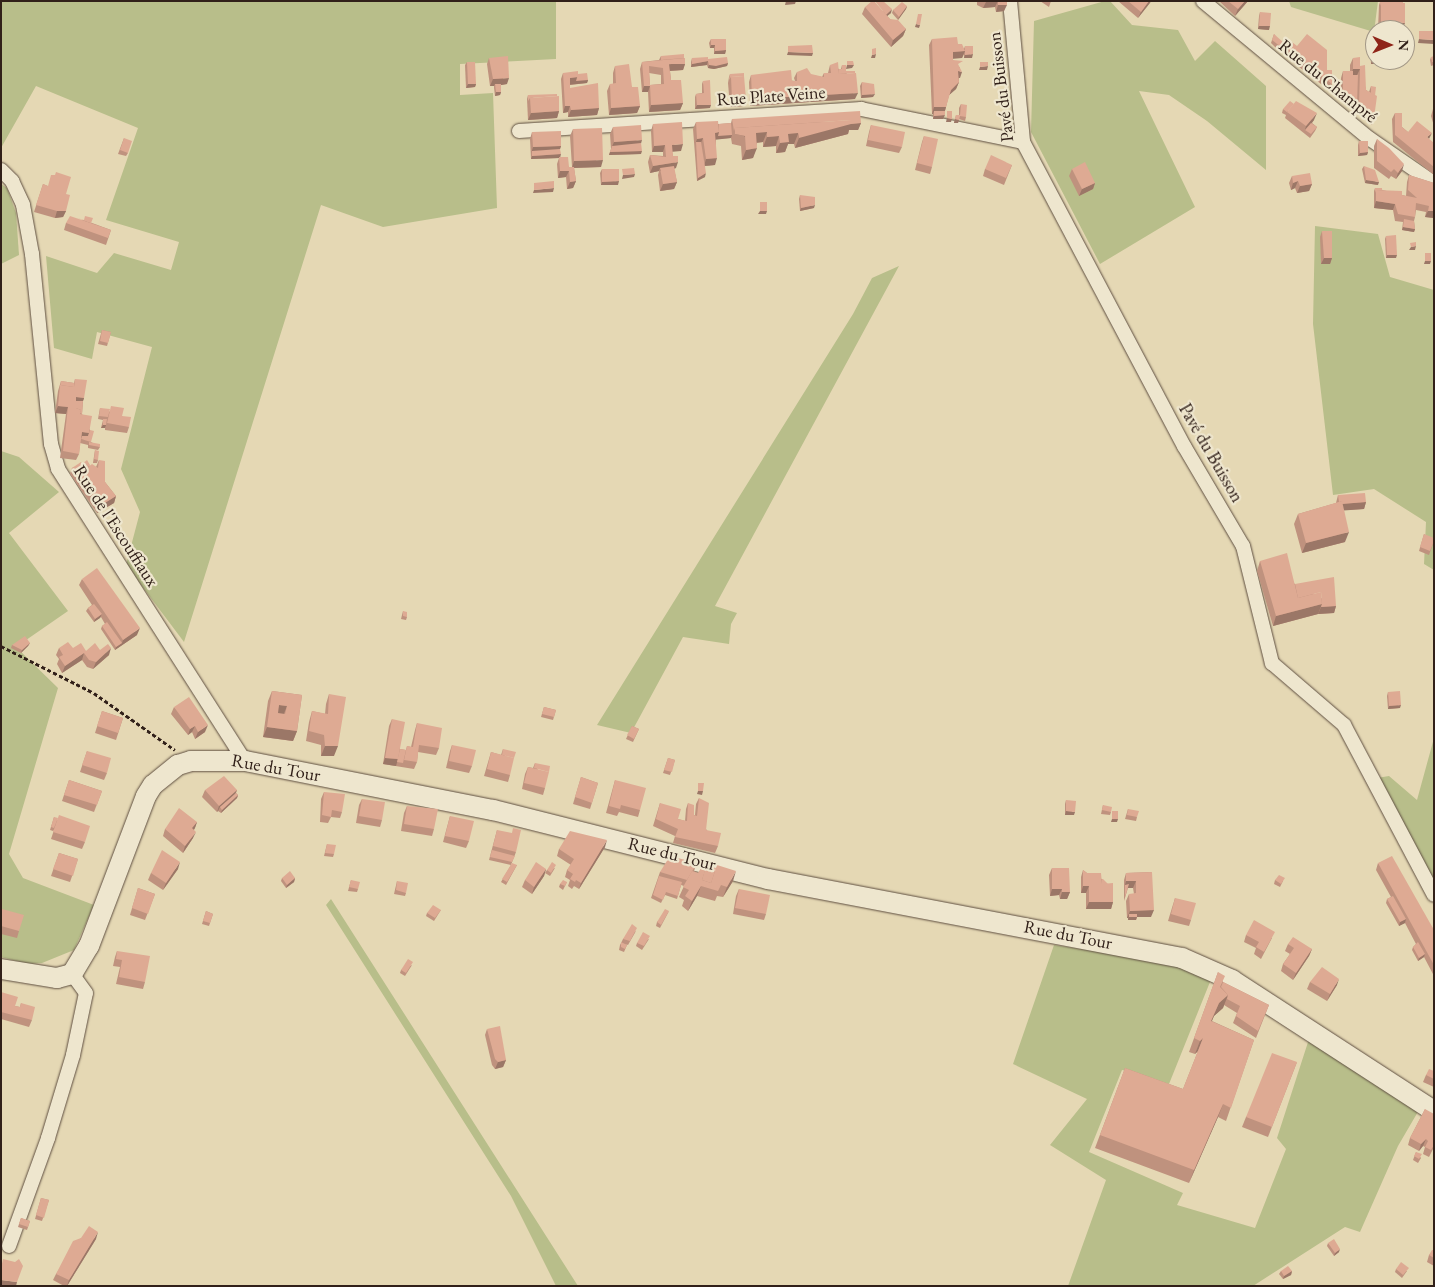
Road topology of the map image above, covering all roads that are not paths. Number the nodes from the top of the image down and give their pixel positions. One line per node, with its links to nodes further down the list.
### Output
1 (1010, 1): 4 (street, Pavé du Buisson)
2 (1203, 1): 6 (street, Rue du Champré)
3 (519, 131): 4 (street, Rue Plate Veine)
4 (1023, 142): 8 (street, Pavé du Buisson)
5 (1, 170): 7 (street, Rue de l'Escouffiaux)
6 (1434, 183)
7 (245, 761): 10 (street, Rue du Tour); 11 (street, Rue du Tour)
8 (1434, 895)
9 (1, 969): 10 (street)
10 (72, 974): 12 (street)
11 (1434, 1111)
12 (9, 1246)

